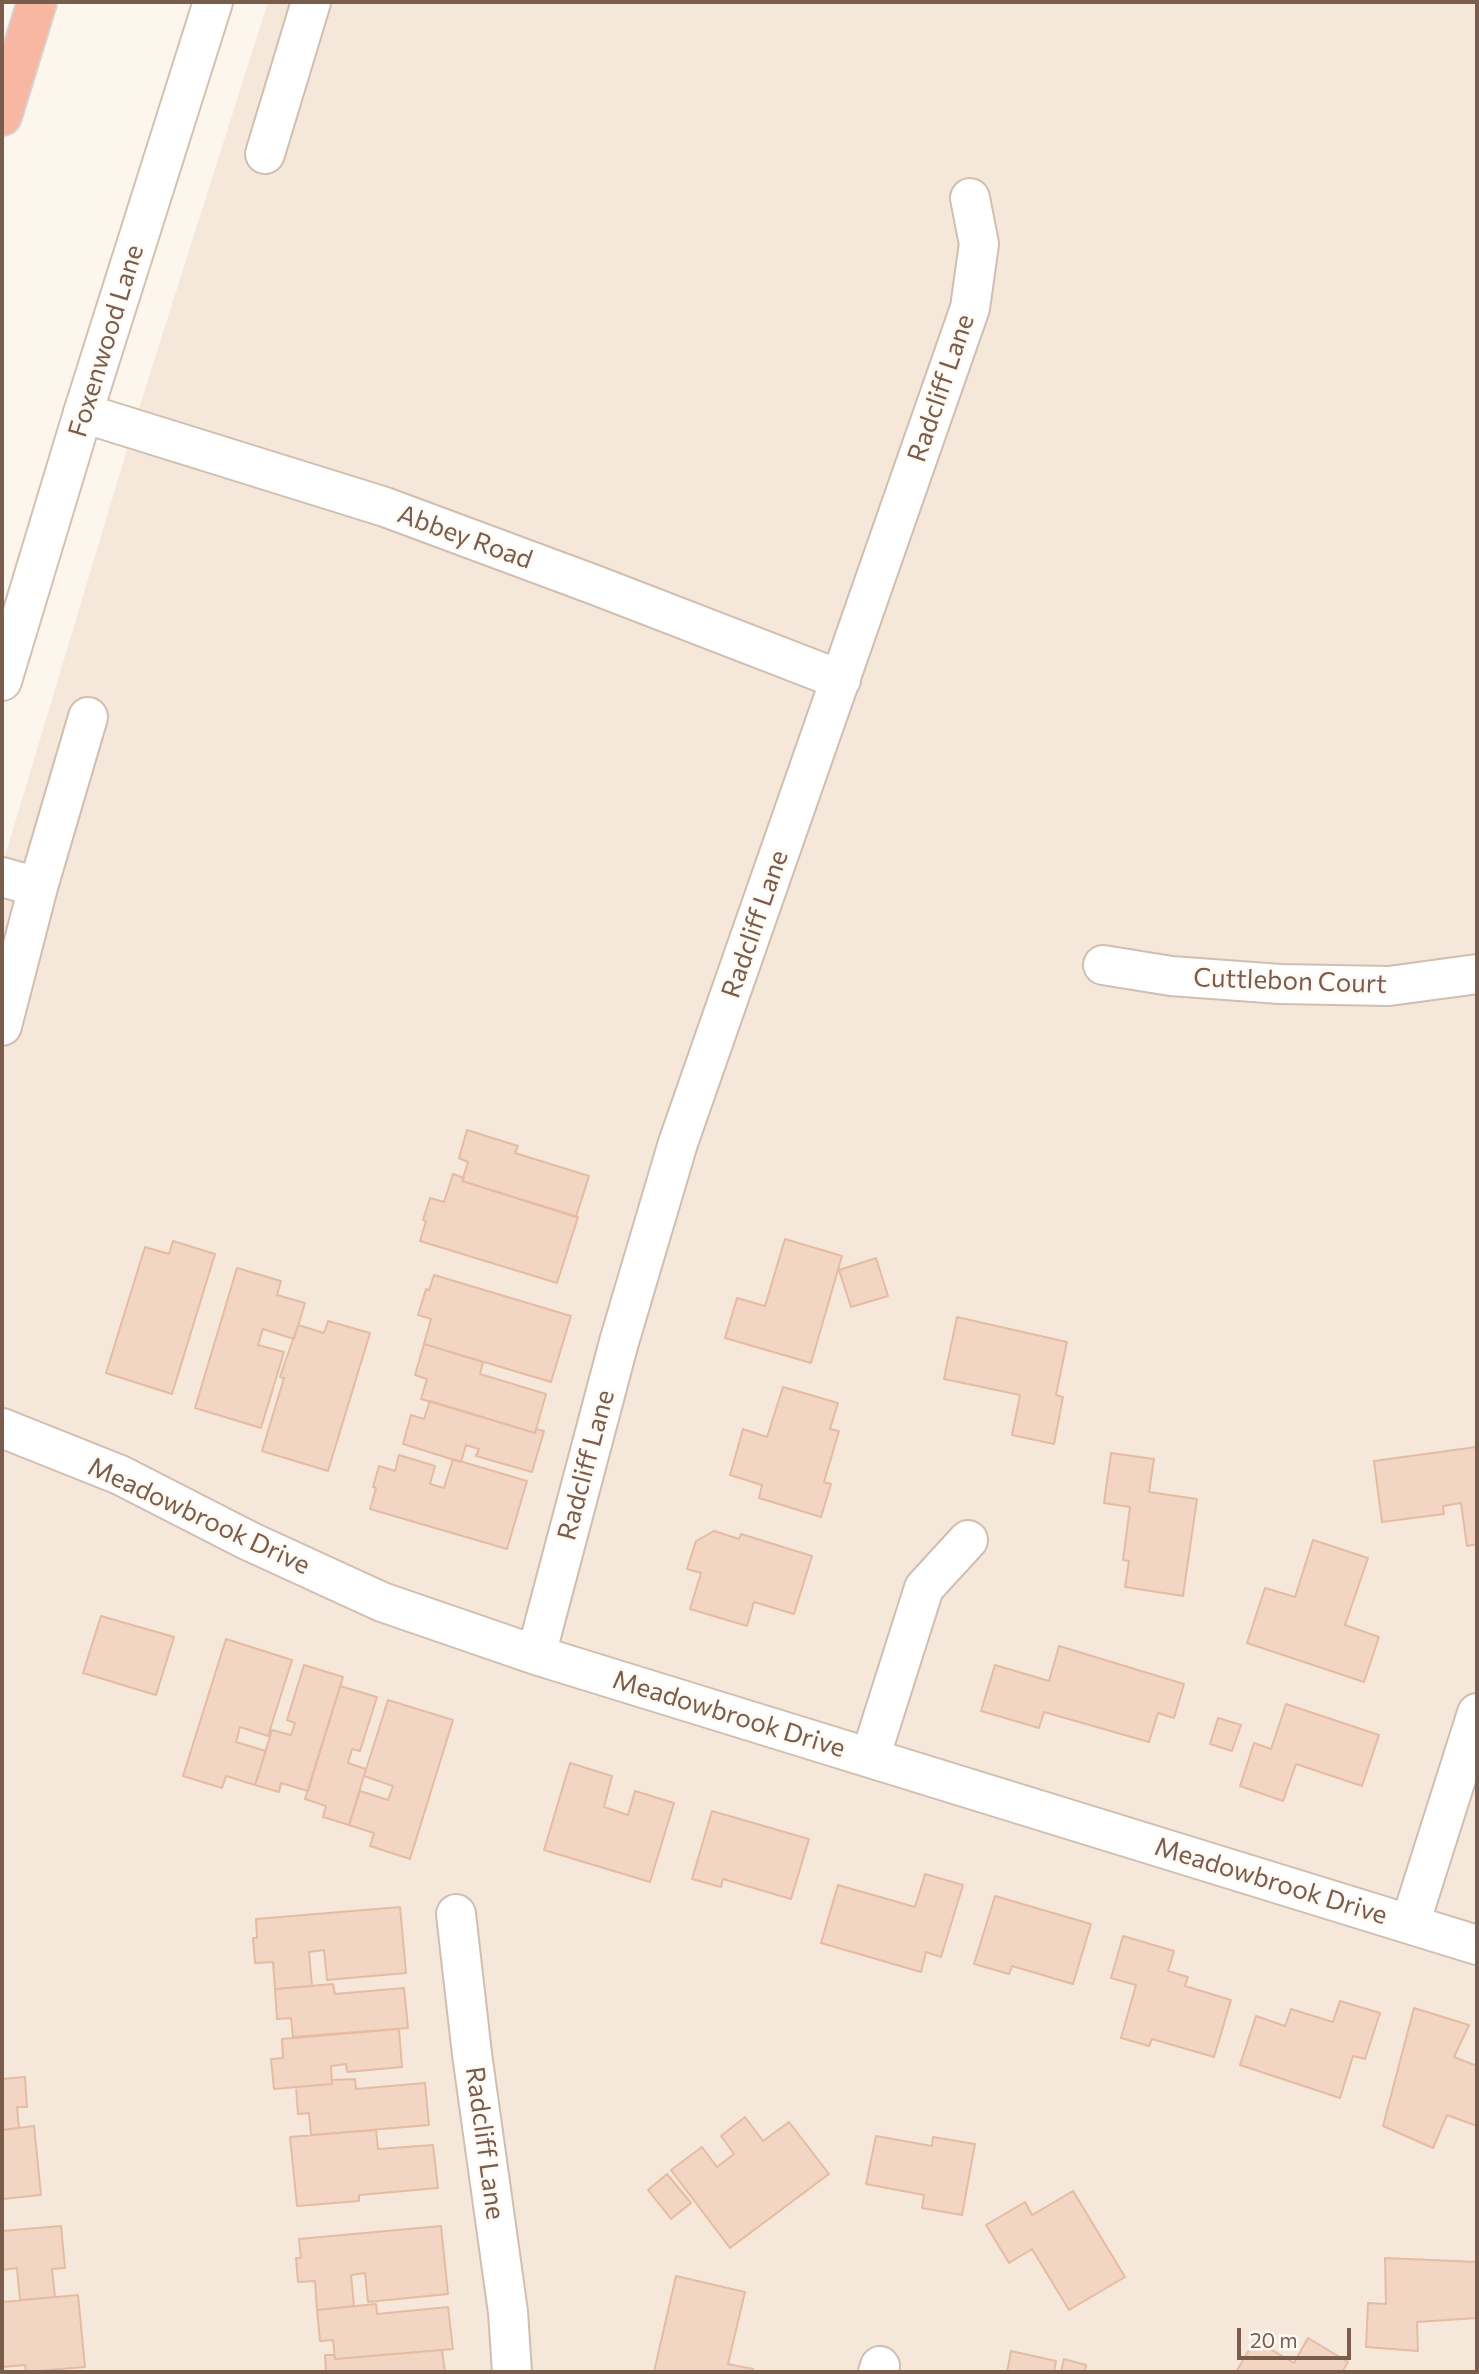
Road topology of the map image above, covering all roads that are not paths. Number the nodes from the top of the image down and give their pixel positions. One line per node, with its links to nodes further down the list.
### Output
1 (37, 2): 4 (highway)
2 (213, 2): 7 (street, Foxenwood Lane)
3 (311, 2): 5 (street)
4 (2, 116)
5 (265, 154)
6 (970, 198): 8 (street, Radcliff Lane)
7 (83, 413): 8 (street, Abbey Road); 9 (street, Foxenwood Lane)
8 (841, 680): 18 (street, Radcliff Lane)
9 (2, 681)
10 (88, 716): 12 (street)
11 (2, 877): 12 (street)
12 (38, 887): 15 (street)
13 (1103, 965): 14 (street, Cuttlebon Court)
14 (1477, 974)
15 (2, 1026)
16 (2, 1428): 18 (street, Meadowbrook Drive)
17 (968, 1540): 20 (street)
18 (536, 1655): 20 (street, Meadowbrook Drive)
19 (1477, 1713): 22 (street)
20 (870, 1758): 22 (street, Meadowbrook Drive)
21 (456, 1914): 24 (street, Radcliff Lane)
22 (1410, 1924): 23 (street, Meadowbrook Drive)
23 (1477, 1945)
24 (512, 2372)

